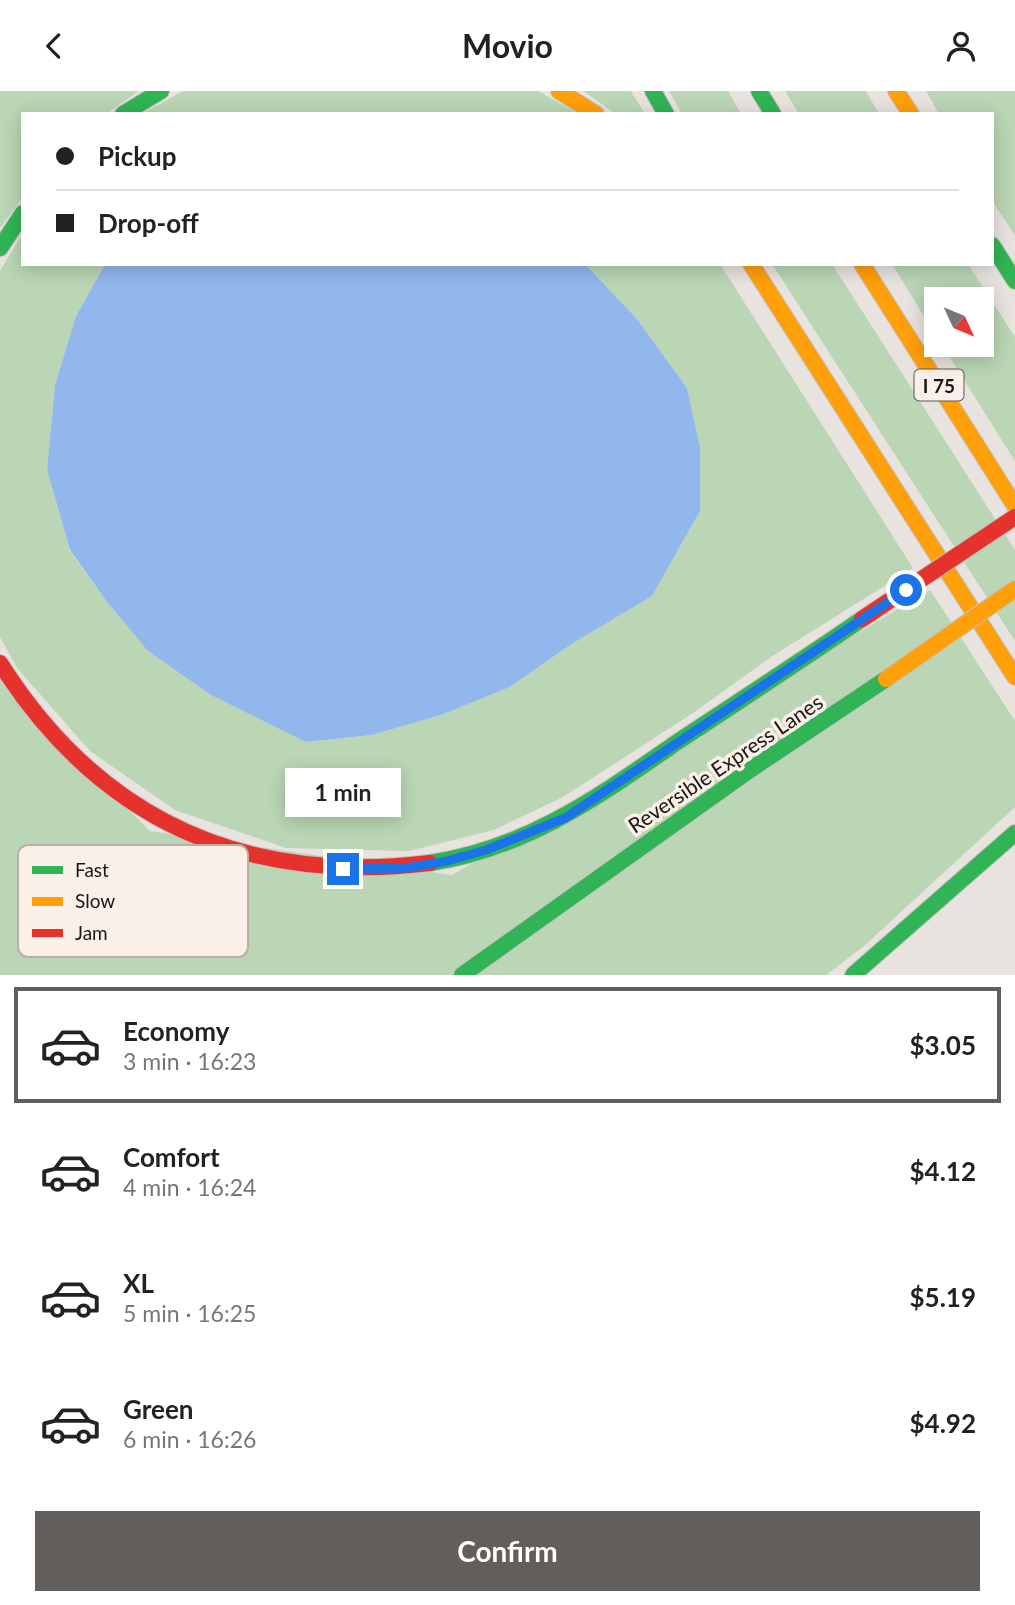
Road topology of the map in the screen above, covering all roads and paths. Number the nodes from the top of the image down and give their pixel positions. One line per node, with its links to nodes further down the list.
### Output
1 (160, 91): 6 (highway)
2 (559, 91): 7 (highway)
3 (653, 91): 8 (highway)
4 (759, 91): 9 (highway)
5 (897, 91): 10 (highway)
6 (126, 112)
7 (593, 112)
8 (665, 112)
9 (771, 112)
10 (910, 112)
11 (21, 216): 12 (highway)
12 (0, 248)
13 (994, 248): 17 (highway)
14 (746, 266): 18 (highway)
15 (752, 266): 18 (highway)
16 (863, 266): 19 (highway, I 75)
17 (1015, 281)
18 (766, 291): 23 (highway)
19 (1015, 506)
20 (1015, 517): 26 (highway, bridge)
21 (1015, 589): 27 (highway, Reversible Express Lanes, bridge)
22 (0, 663): 25 (highway, bridge)
23 (1015, 677)
24 (1015, 833): 28 (highway)
25 (222, 845)
26 (248, 853)
27 (462, 975)
28 (853, 975)

